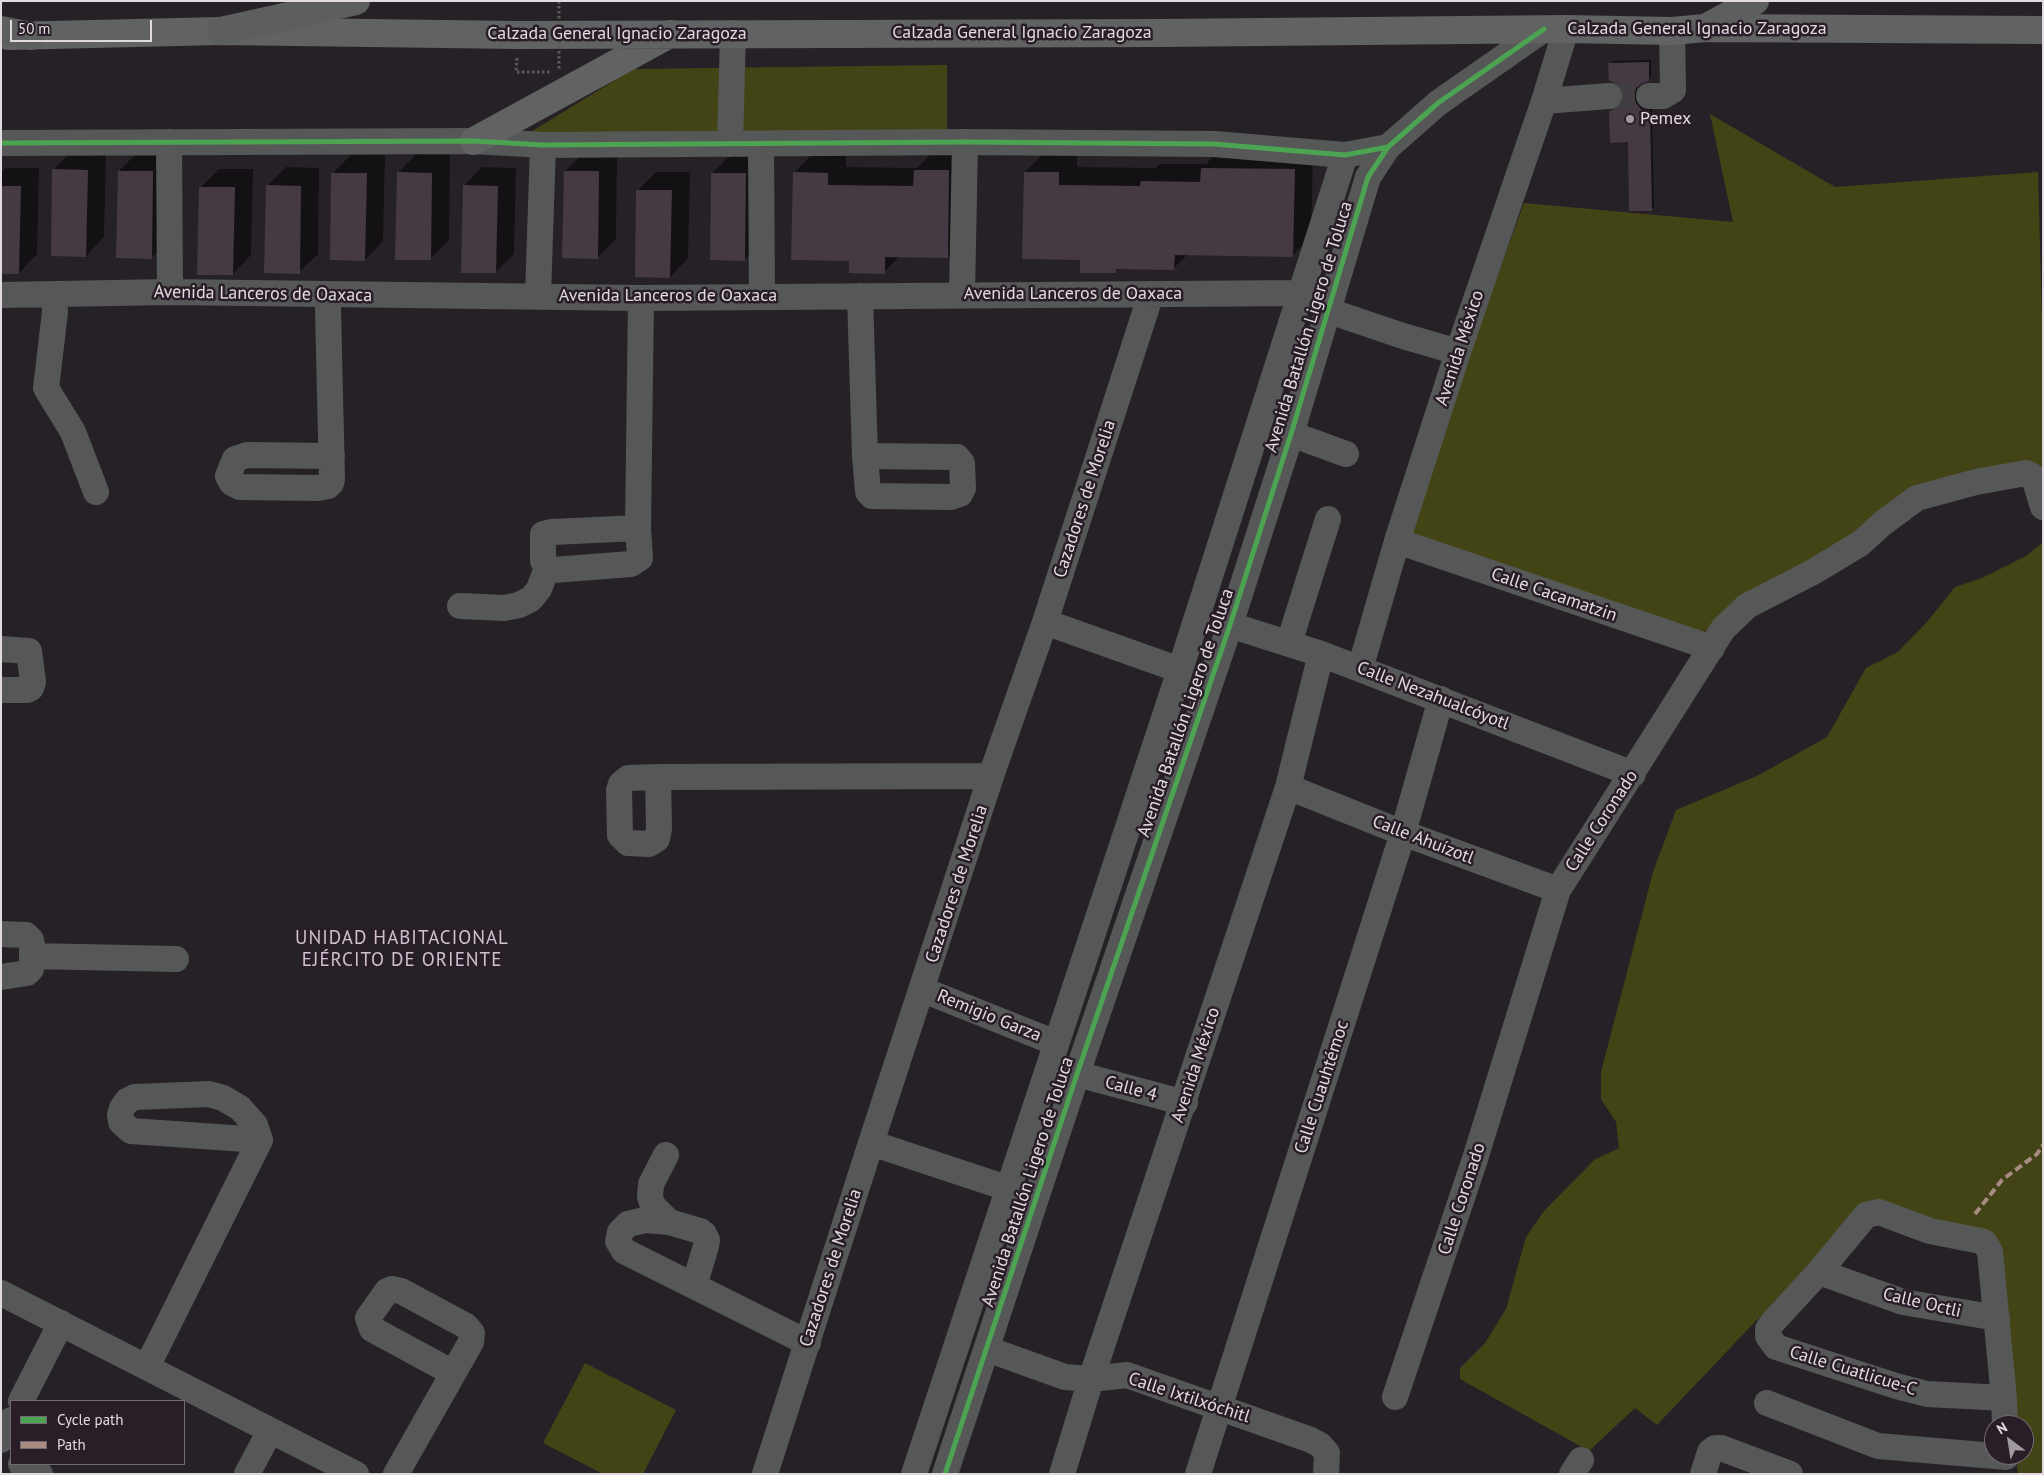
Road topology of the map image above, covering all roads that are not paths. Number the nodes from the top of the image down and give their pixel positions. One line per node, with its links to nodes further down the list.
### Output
1 (356, 1): 7 (highway)
2 (1755, 1): 3 (highway)
3 (1705, 28): 6 (main road, Calzada General Ignacio Zaragoza); 8 (main road, Calzada General Ignacio Zaragoza)
4 (1555, 29): 8 (main road, Calzada General Ignacio Zaragoza); 10 (main road, Calzada General Ignacio Zaragoza); 15 (street, Avenida México); 25 (street, Avenida Batallón Ligero de Toluca)
5 (1, 30): 12 (highway)
6 (2043, 30)
7 (221, 31): 9 (main road, Calzada General Ignacio Zaragoza); 12 (main road, Calzada General Ignacio Zaragoza)
8 (1672, 31): 14 (street)
9 (673, 33): 10 (main road, Calzada General Ignacio Zaragoza); 17 (main road)
10 (733, 33): 22 (street)
11 (1, 36): 12 (main road, Calzada General Ignacio Zaragoza)
12 (31, 36)
13 (1609, 96): 15 (street)
14 (1650, 96)
15 (1544, 101): 39 (street, Avenida México)
16 (1, 123): 21 (street)
17 (474, 141): 18 (street); 23 (street)
18 (169, 142): 21 (street); 27 (street)
19 (965, 142): 24 (street); 26 (street); 30 (street)
20 (1, 143): 21 (street)
21 (34, 144)
22 (730, 144): 23 (street); 24 (street)
23 (543, 145): 34 (street)
24 (761, 145): 35 (street)
25 (1388, 147): 26 (street); 38 (street, Avenida Batallón Ligero de Toluca)
26 (1345, 155): 28 (street, Avenida Batallón Ligero de Toluca)
27 (170, 292): 29 (street, Avenida Lanceros de Oaxaca); 33 (street, Avenida Lanceros de Oaxaca)
28 (1302, 293): 31 (street, Avenida Lanceros de Oaxaca); 38 (street, Avenida Lanceros de Oaxaca); 58 (street, Avenida Batallón Ligero de Toluca)
29 (54, 294): 32 (street, Avenida Lanceros de Oaxaca); 44 (street)
30 (962, 294): 31 (street, Avenida Lanceros de Oaxaca); 36 (street, Avenida Lanceros de Oaxaca)
31 (1151, 294): 51 (street, Cazadores de Morelia)
32 (1, 295)
33 (330, 295): 34 (street, Avenida Lanceros de Oaxaca); 42 (street)
34 (538, 296): 37 (street, Avenida Lanceros de Oaxaca)
35 (762, 296): 36 (street, Avenida Lanceros de Oaxaca); 37 (street, Avenida Lanceros de Oaxaca)
36 (860, 296): 43 (street)
37 (641, 298): 47 (street)
38 (1332, 300): 39 (street); 40 (street, Avenida Batallón Ligero de Toluca)
39 (1458, 352): 48 (street, Avenida México)
40 (1291, 434): 41 (street); 52 (street, Avenida Batallón Ligero de Toluca)
41 (1346, 454)
42 (332, 456)
43 (865, 456)
44 (96, 492)
45 (2043, 507): 54 (street, Calle Coronado)
46 (1328, 519): 53 (street)
47 (638, 528): 49 (street); 49 (street)
48 (1397, 541): 54 (street, Calle Cacamatzin); 57 (street, Avenida México)
49 (547, 568): 50 (street)
50 (460, 606)
51 (1045, 622): 58 (street); 62 (street, Cazadores de Morelia)
52 (1230, 625): 53 (street, Calle Nezahualcóyotl); 73 (street, Avenida Batallón Ligero de Toluca)
53 (1290, 643): 56 (street, Calle Nezahualcóyotl)
54 (1712, 648): 61 (street, Calle Coronado)
55 (1, 649): 59 (street)
56 (1321, 654): 57 (street, Calle Nezahualcóyotl); 64 (street, Avenida México)
57 (1360, 669): 60 (street, Calle Nezahualcóyotl)
58 (1180, 670): 72 (street, Avenida Batallón Ligero de Toluca)
59 (1, 690)
60 (1441, 699): 61 (street, Calle Nezahualcóyotl); 65 (street, Calle Cuauhtémoc)
61 (1633, 774): 66 (street, Calle Coronado)
62 (991, 776): 63 (street); 71 (street, Cazadores de Morelia)
63 (658, 777)
64 (1288, 787): 65 (street, Calle Ahuízotl); 74 (street, Avenida México)
65 (1403, 833): 66 (street, Calle Ahuízotl); 94 (street, Calle Cuauhtémoc)
66 (1558, 890): 90 (street, Calle Coronado)
67 (1, 934): 68 (street)
68 (32, 956): 69 (street); 70 (street)
69 (176, 959)
70 (1, 976)
71 (922, 990): 72 (street, Remigio Garza); 76 (street, Cazadores de Morelia)
72 (1056, 1043): 78 (street, Avenida Batallón Ligero de Toluca)
73 (1077, 1074): 74 (street, Calle 4); 86 (street, Avenida Batallón Ligero de Toluca)
74 (1185, 1103): 89 (street, Avenida México)
75 (260, 1140): 87 (street)
76 (871, 1143): 78 (street); 85 (street, Cazadores de Morelia)
77 (666, 1155): 79 (street)
78 (1008, 1188): 107 (street, Avenida Batallón Ligero de Toluca)
79 (669, 1222): 81 (street); 81 (street)
80 (1819, 1272): 83 (street, Calle Octli); 83 (street); 91 (street, Calle Cuatlicue-C)
81 (694, 1286): 85 (street)
82 (1, 1293): 84 (street)
83 (1997, 1318): 91 (street)
84 (60, 1323): 87 (street); 92 (street)
85 (808, 1343): 102 (street, Cazadores de Morelia)
86 (987, 1349): 89 (street, Calle Ixtilxóchitl); 108 (street, Avenida Batallón Ligero de Toluca)
87 (147, 1367): 97 (street)
88 (453, 1373): 106 (street)
89 (1091, 1379): 94 (street, Calle Ixtilxóchitl); 109 (street, Avenida México)
90 (1395, 1397)
91 (2004, 1398): 95 (street)
92 (22, 1400)
93 (1767, 1403): 99 (street)
94 (1219, 1408): 100 (street, Calle Ixtilxóchitl); 110 (street, Calle Cuauhtémoc)
95 (2004, 1415)
96 (10, 1422): 98 (street)
97 (270, 1431): 104 (street); 105 (street)
98 (1, 1440)
99 (1984, 1459)
100 (1326, 1464)
101 (22, 1465): 103 (street)
102 (772, 1472)
103 (40, 1474)
104 (247, 1474)
105 (356, 1474)
106 (396, 1474)
107 (914, 1474)
108 (945, 1474)
109 (1062, 1474)
110 (1198, 1474)
111 (1703, 1474): 112 (street)
112 (1790, 1474)

